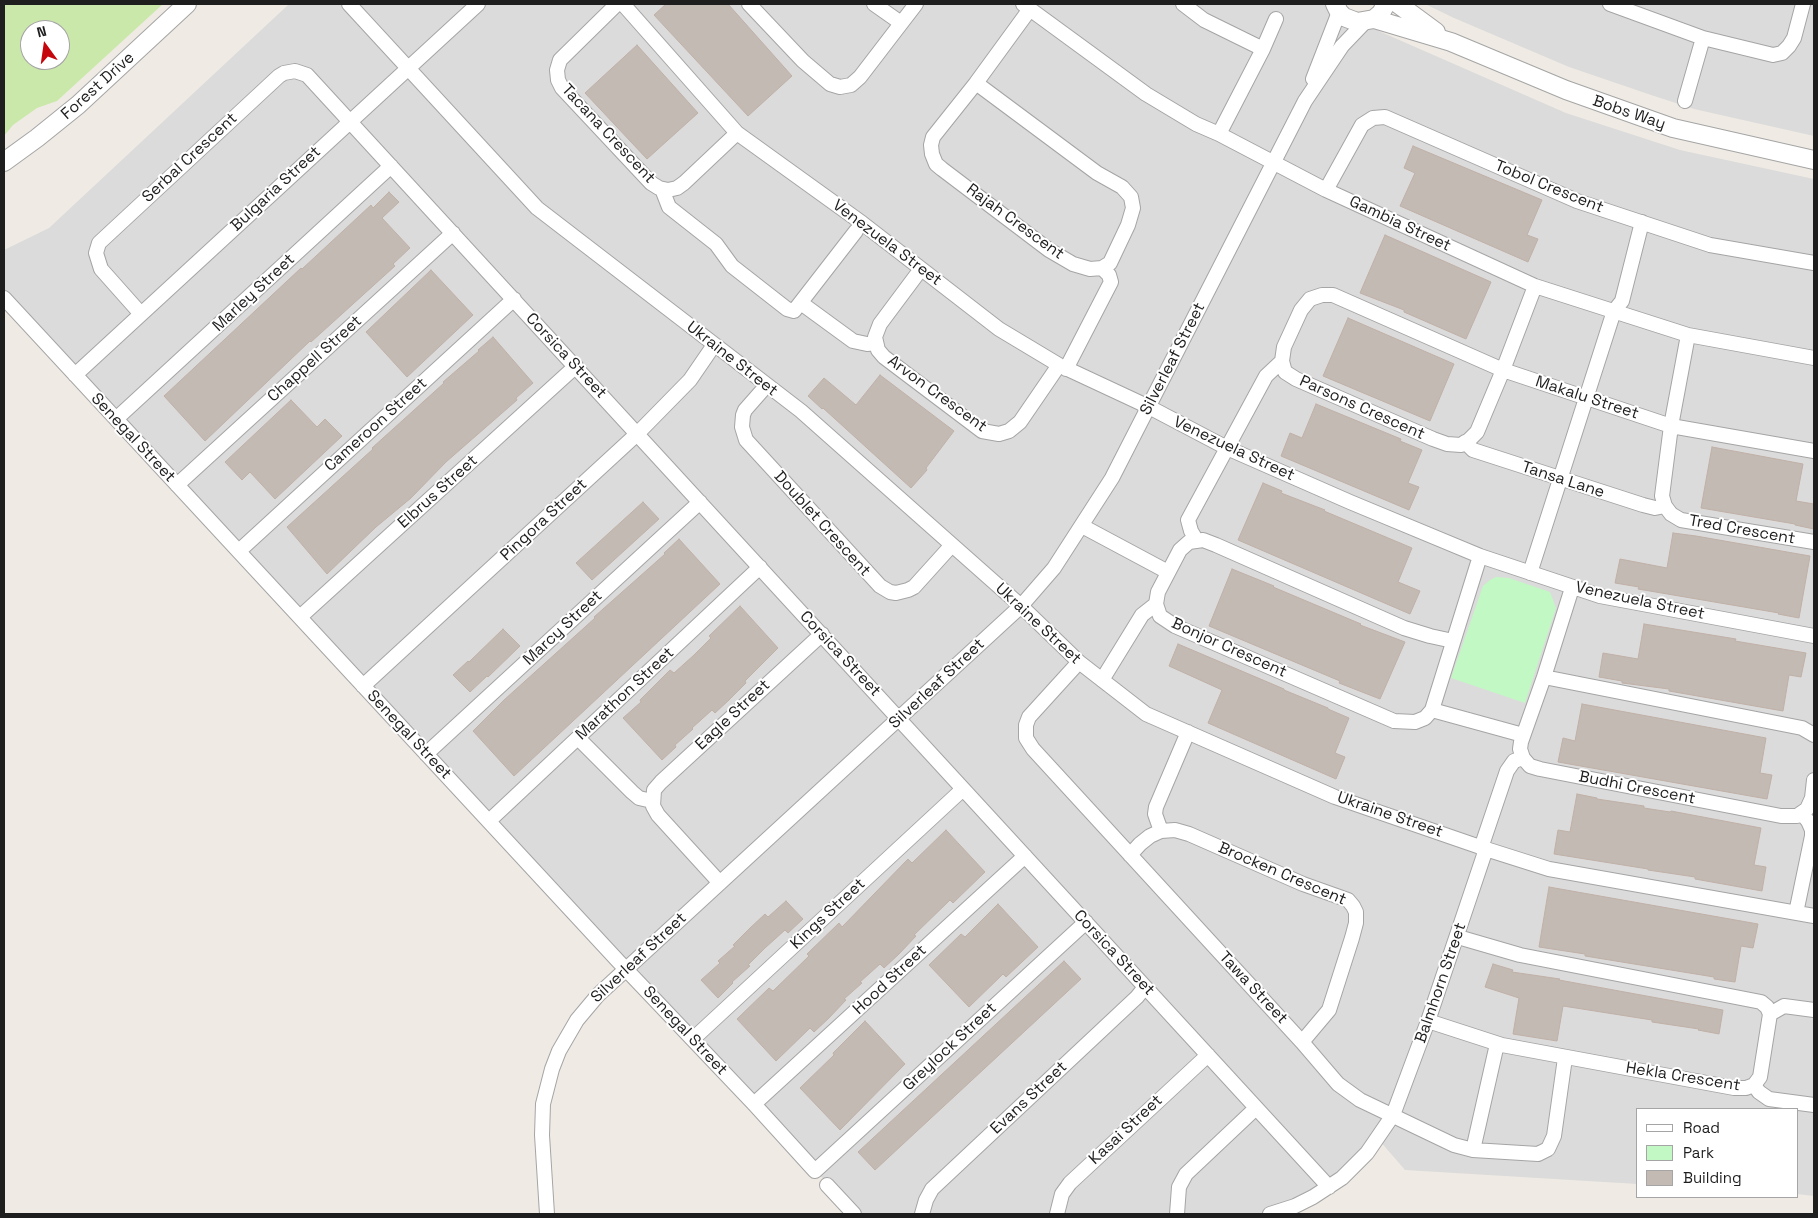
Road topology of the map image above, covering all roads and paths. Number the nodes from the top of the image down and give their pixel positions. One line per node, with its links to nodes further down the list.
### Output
1 (187, 4): 30 (street, Forest Drive)
2 (349, 4): 22 (street, Ukraine Street)
3 (478, 4): 22 (street, Bulgaria Street)
4 (617, 4): 33 (street, Tacana Crescent)
5 (623, 4): 27 (street, Venezuela Street)
6 (749, 4): 18 (street)
7 (874, 4): 18 (street)
8 (916, 4): 18 (street)
9 (1183, 4): 21 (street)
10 (1386, 4): 17 (street)
11 (1398, 4): 20 (street, Bobs Way)
12 (1610, 4): 19 (street)
13 (1803, 4): 19 (street)
14 (1027, 6): 23 (street, Rajah Crescent); 28 (street, Gambia Street)
15 (1337, 8): 17 (street, Bobs Way); 24 (street, Silverleaf Street)
16 (1276, 19): 21 (street)
17 (1369, 20): 20 (street, Bobs Way); 24 (street, Silverleaf Street)
18 (901, 23)
19 (1703, 38): 25 (street)
20 (1451, 42): 29 (street, Bobs Way)
21 (1263, 50): 28 (street)
22 (408, 68): 26 (street, Bulgaria Street); 49 (street, Ukraine Street)
23 (976, 83): 39 (street); 39 (street, Rajah Crescent)
24 (1305, 101): 31 (street, Silverleaf Street)
25 (1686, 101)
26 (350, 121): 32 (street, Corsica Street); 46 (street, Bulgaria Street); 46 (street, Serbal Crescent)
27 (737, 133): 33 (street, Tacana Crescent); 40 (street, Venezuela Street)
28 (1219, 134): 31 (street, Gambia Street)
29 (1814, 160)
30 (4, 162)
31 (1273, 162): 34 (street, Gambia Street); 58 (street, Silverleaf Street)
32 (391, 166): 37 (street, Corsica Street); 59 (street, Marley Street)
33 (662, 189): 44 (street)
34 (1326, 190): 35 (street, Tobol Crescent); 41 (street, Gambia Street)
35 (1642, 222): 38 (street, Tobol Crescent); 45 (street)
36 (856, 231): 44 (street)
37 (453, 233): 43 (street, Corsica Street); 66 (street, Chappell Street)
38 (1814, 263)
39 (1102, 268): 53 (street, Arvon Crescent)
40 (921, 270): 48 (street, Arvon Crescent); 53 (street, Venezuela Street)
41 (1535, 286): 45 (street, Gambia Street); 54 (street)
42 (4, 298): 55 (street, Senegal Street)
43 (514, 299): 52 (street, Corsica Street); 73 (street, Cameroon Street)
44 (801, 303): 48 (street)
45 (1614, 311): 47 (street, Gambia Street); 57 (street)
46 (141, 314): 55 (street, Bulgaria Street)
47 (1688, 335): 50 (street, Gambia Street); 60 (street)
48 (876, 343): 53 (street, Arvon Crescent)
49 (714, 345): 56 (street, Ukraine Street); 61 (street, Pingora Street)
50 (1814, 358)
51 (1282, 361): 54 (street); 62 (street, Parsons Crescent); 63 (street)
52 (576, 366): 61 (street, Corsica Street); 81 (street, Elbrus Street)
53 (1063, 367): 58 (street, Venezuela Street)
54 (1503, 370): 57 (street, Makalu Street); 62 (street)
55 (75, 375): 59 (street, Senegal Street)
56 (767, 385): 72 (street, Ukraine Street); 72 (street, Doublet Crescent)
57 (1586, 398): 60 (street, Makalu Street); 65 (street)
58 (1148, 407): 63 (street, Venezuela Street); 69 (street, Silverleaf Street)
59 (116, 420): 66 (street, Senegal Street)
60 (1671, 426): 64 (street); 68 (street)
61 (637, 434): 67 (street, Corsica Street); 88 (street, Pingora Street)
62 (1465, 442): 65 (street, Tansa Lane)
63 (1227, 448): 70 (street); 74 (street, Venezuela Street)
64 (1814, 451)
65 (1559, 478): 68 (street, Tansa Lane); 77 (street)
66 (177, 485): 73 (street, Senegal Street)
67 (700, 502): 75 (street, Corsica Street); 95 (street, Marcy Street)
68 (1665, 506): 71 (street, Tred Crescent)
69 (1082, 526): 76 (street); 80 (street, Silverleaf Street)
70 (1197, 541): 76 (street, Bonjor Crescent); 84 (street)
71 (1814, 542)
72 (951, 546): 80 (street, Ukraine Street)
73 (238, 551): 81 (street, Senegal Street)
74 (1480, 556): 77 (street, Venezuela Street); 84 (street)
75 (760, 567): 82 (street, Corsica Street); 94 (street, Marathon Street)
76 (1168, 572): 79 (street, Bonjor Crescent)
77 (1530, 573): 78 (street, Venezuela Street)
78 (1572, 588): 83 (street, Venezuela Street); 86 (street)
79 (1156, 604): 87 (street); 89 (street, Bonjor Crescent)
80 (1021, 606): 85 (street, Ukraine Street); 90 (street, Silverleaf Street)
81 (300, 617): 88 (street, Senegal Street)
82 (822, 634): 90 (street, Corsica Street); 99 (street, Eagle Street)
83 (1814, 636)
84 (1453, 641): 89 (street)
85 (1079, 662): 87 (street, Ukraine Street); 104 (street, Tawa Street)
86 (1544, 677): 92 (street); 93 (street)
87 (1102, 680): 91 (street, Ukraine Street)
88 (363, 686): 95 (street, Senegal Street)
89 (1432, 710): 92 (street)
90 (899, 719): 98 (street, Corsica Street); 106 (street, Silverleaf Street)
91 (1188, 732): 102 (street); 103 (street, Ukraine Street)
92 (1523, 735): 96 (street)
93 (1814, 735)
94 (578, 738): 99 (street); 101 (street, Marathon Street)
95 (426, 754): 101 (street, Senegal Street)
96 (1523, 758): 100 (street, Budhi Crescent); 103 (street, Balmhorn Street)
97 (1814, 780): 100 (street)
98 (963, 789): 105 (street, Corsica Street); 116 (street, Kings Street)
99 (652, 800): 106 (street)
100 (1801, 813): 107 (street)
101 (489, 821): 111 (street, Senegal Street)
102 (1162, 831): 104 (street); 117 (street, Brocken Crescent)
103 (1484, 848): 107 (street, Ukraine Street); 110 (street, Balmhorn Street)
104 (1130, 855): 117 (street, Tawa Street)
105 (1025, 856): 109 (street, Corsica Street); 122 (street, Hood Street)
106 (720, 883): 111 (street, Silverleaf Street)
107 (1796, 913): 108 (street, Ukraine Street)
108 (1814, 916)
109 (1086, 922): 112 (street, Corsica Street); 127 (street, Greylock Street)
110 (1458, 936): 114 (street); 115 (street, Balmhorn Street)
111 (626, 969): 116 (street, Senegal Street); 130 (street, Silverleaf Street)
112 (1145, 987): 119 (street, Corsica Street); 132 (street, Evans Street)
113 (1814, 1010): 114 (street)
114 (1770, 1014): 121 (street, Hekla Crescent)
115 (1428, 1021): 118 (street, Hekla Crescent); 125 (street, Balmhorn Street)
116 (693, 1039): 122 (street, Senegal Street)
117 (1302, 1042): 125 (street, Tawa Street)
118 (1498, 1044): 120 (street, Hekla Crescent); 126 (street)
119 (1208, 1055): 124 (street, Corsica Street); 133 (street, Kasai Street)
120 (1565, 1058): 121 (street, Hekla Crescent); 126 (street, Tawa Street)
121 (1754, 1084): 123 (street)
122 (754, 1104): 127 (street, Senegal Street)
123 (1814, 1105)
124 (1256, 1108): 129 (street, Corsica Street); 134 (street)
125 (1393, 1115): 126 (street, Tawa Street); 129 (street)
126 (1473, 1150)
127 (815, 1171)
128 (827, 1185): 131 (street)
129 (1330, 1187): 135 (street)
130 (547, 1214)
131 (854, 1214)
132 (922, 1214)
133 (1057, 1214)
134 (1177, 1214)
135 (1270, 1214)

